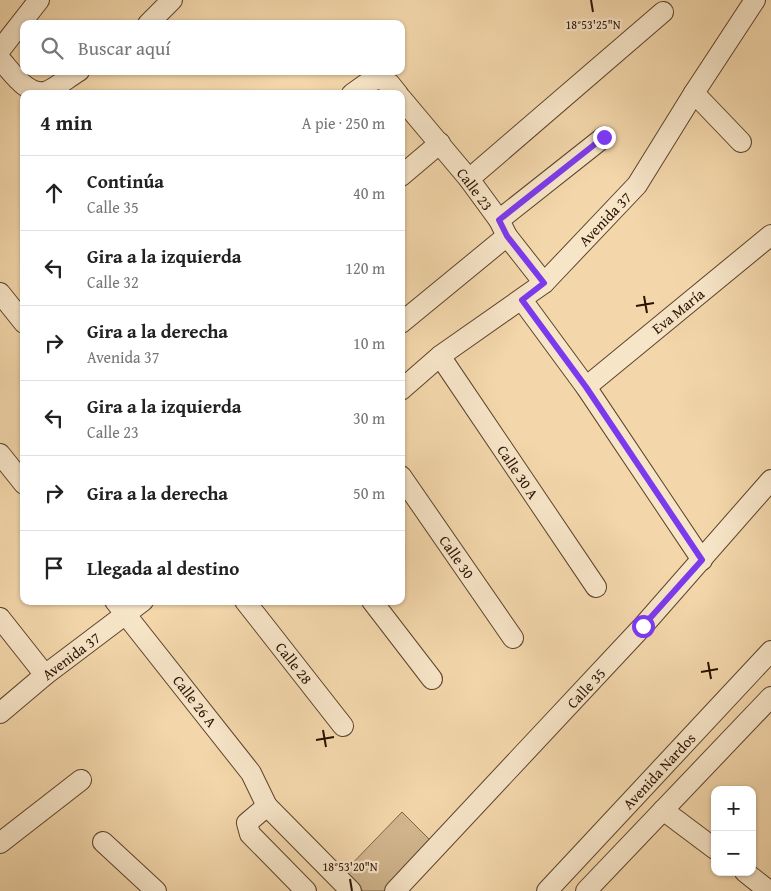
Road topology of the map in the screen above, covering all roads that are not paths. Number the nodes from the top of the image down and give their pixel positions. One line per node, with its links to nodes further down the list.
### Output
1 (39, 0): 5 (street)
2 (172, 0): 6 (street)
3 (755, 0): 15 (street, Avenida 37)
4 (663, 12): 21 (street)
5 (23, 20)
6 (152, 20)
7 (20, 24): 8 (street)
8 (0, 50)
9 (0, 59): 11 (street)
10 (72, 75): 12 (street)
11 (35, 90)
12 (49, 90)
13 (358, 90): 14 (street)
14 (395, 90)
15 (694, 93): 18 (street); 24 (street, Avenida 37)
16 (405, 103): 19 (street, Calle 23)
17 (604, 137): 22 (street)
18 (741, 142)
19 (440, 143): 20 (street); 21 (street, Calle 23)
20 (405, 173)
21 (468, 179): 22 (street, Calle 23)
22 (503, 228): 24 (street, Calle 23); 28 (street)
23 (771, 235): 31 (street, Eva María)
24 (544, 283): 26 (street, Avenida 37)
25 (0, 293): 27 (street)
26 (522, 300): 29 (street, Avenida 37); 31 (street)
27 (20, 318)
28 (405, 318)
29 (440, 356): 30 (street, Avenida 37); 37 (street, Calle 30 A)
30 (405, 387)
31 (586, 387): 36 (street)
32 (0, 454): 33 (street)
33 (20, 479)
34 (771, 480): 36 (street, Calle 35)
35 (405, 482): 42 (street, Calle 30)
36 (702, 560): 59 (street, Calle 35)
37 (596, 587)
38 (248, 605): 48 (street, Calle 28)
39 (375, 605): 45 (street)
40 (121, 608): 44 (street, Avenida 37); 50 (street, Calle 26 A)
41 (0, 618): 44 (street)
42 (514, 638)
43 (771, 651): 60 (street, Avenida Nardos)
44 (45, 676): 47 (street, Avenida 37)
45 (432, 679)
46 (771, 697): 51 (street, Avenida Nardos)
47 (0, 713)
48 (343, 726)
49 (81, 780): 53 (street)
50 (267, 806): 57 (street); 58 (street)
51 (663, 810): 54 (street); 61 (street, Avenida Nardos)
52 (103, 842): 56 (street)
53 (0, 843)
54 (711, 846)
55 (749, 876): 62 (street)
56 (156, 891)
57 (306, 891)
58 (351, 891)
59 (395, 891)
60 (547, 891)
61 (586, 891)
62 (769, 891)

